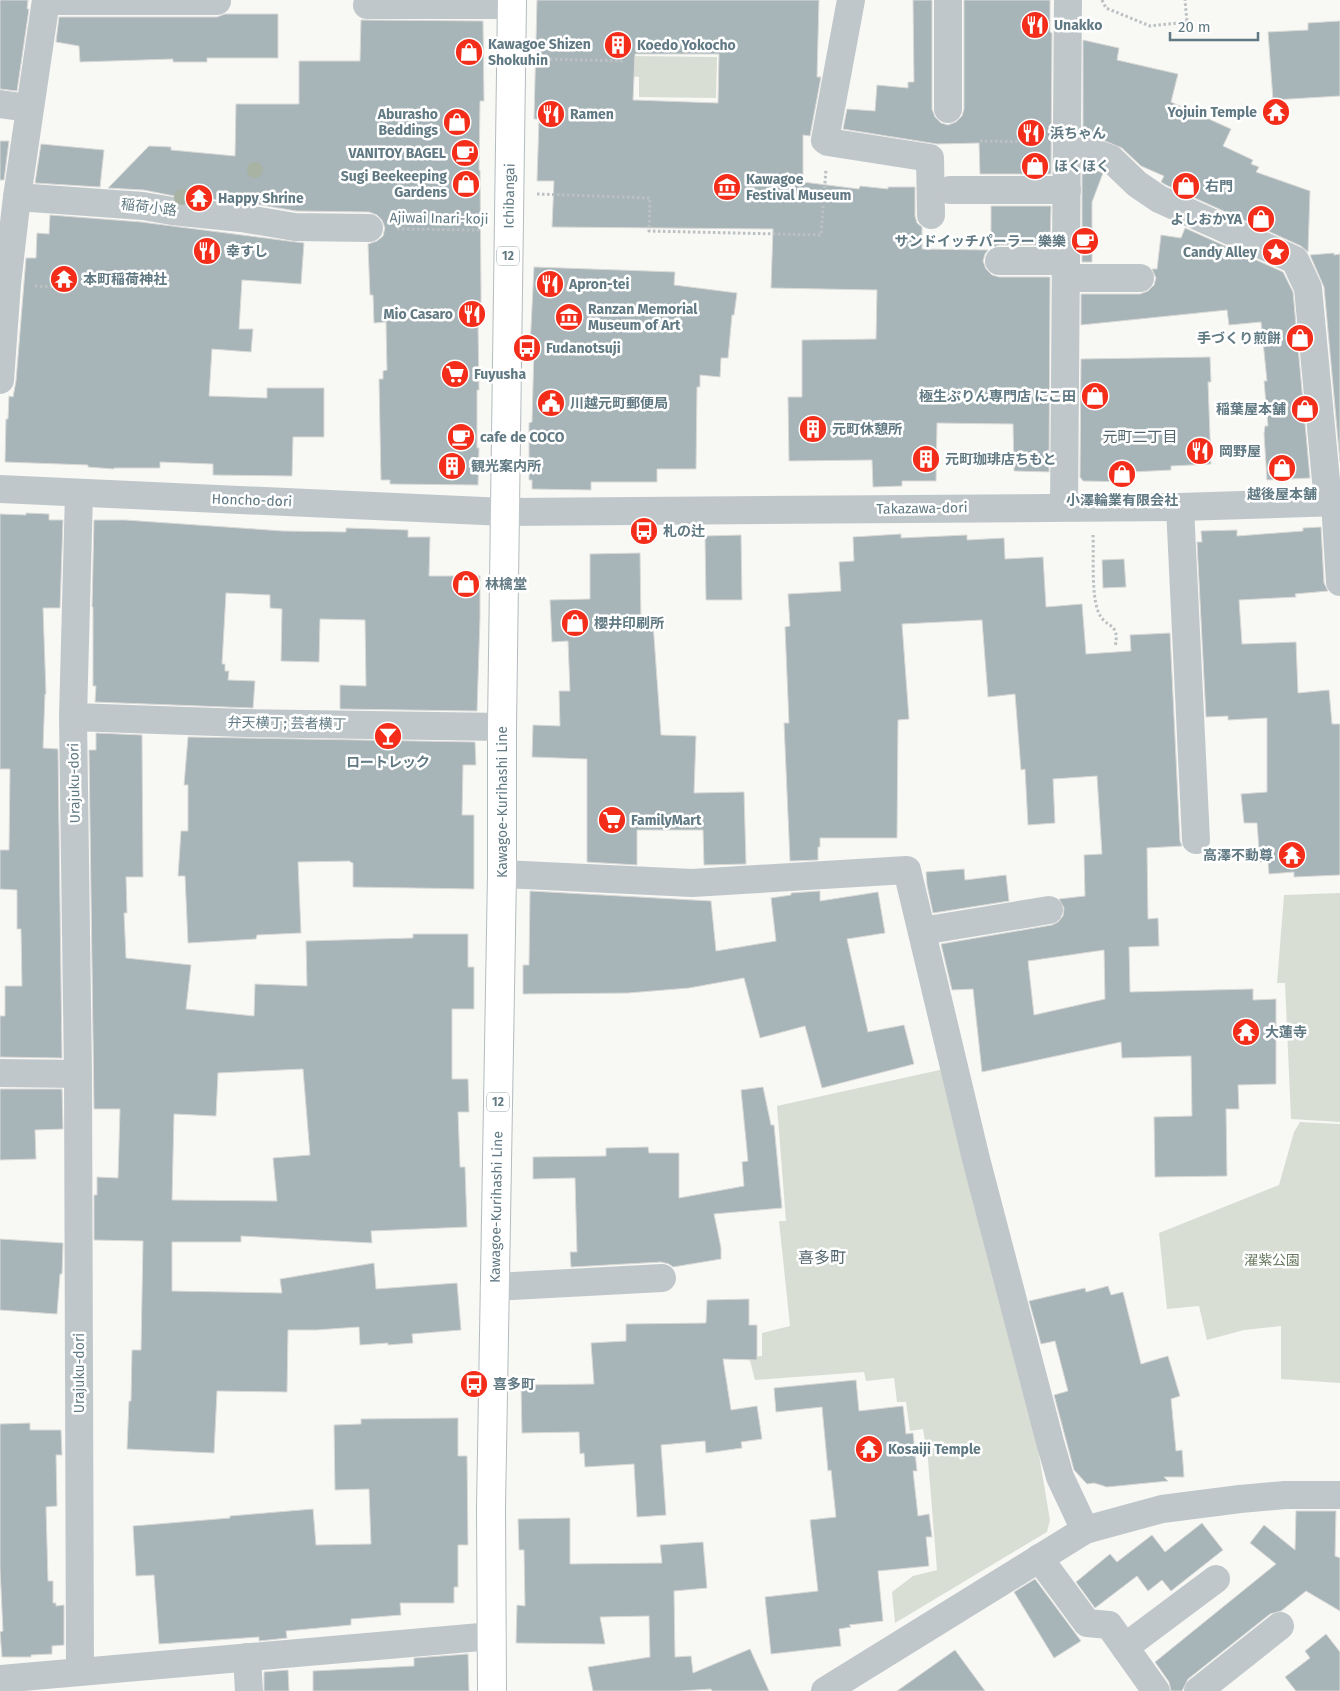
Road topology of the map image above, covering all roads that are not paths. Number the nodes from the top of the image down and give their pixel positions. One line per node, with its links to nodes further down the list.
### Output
1 (46, 0): 2 (street); 9 (street)
2 (217, 0)
3 (851, 0): 15 (street)
4 (948, 0): 10 (street)
5 (1068, 0): 11 (street)
6 (512, 3): 7 (street); 26 (main road, Ichibangai / 12)
7 (367, 5)
8 (0, 104): 9 (street)
9 (29, 108): 14 (street)
10 (948, 109)
11 (1067, 143): 13 (street); 23 (street)
12 (950, 190): 13 (street)
13 (1067, 190): 18 (street)
14 (17, 196): 16 (street, 稲荷小路); 20 (street)
15 (931, 215)
16 (369, 228)
17 (999, 261): 18 (street)
18 (1066, 270): 19 (street); 24 (street)
19 (1140, 278)
20 (0, 380)
21 (0, 489): 22 (street, Honcho-dori)
22 (79, 493): 26 (street, Honcho-dori); 28 (street, Urajuku-dori)
23 (1334, 502): 25 (street, Takazawa-dori); 27 (street)
24 (1064, 507): 25 (street, Takazawa-dori); 26 (street, Takazawa-dori)
25 (1180, 507): 30 (street)
26 (505, 512): 29 (main road, Kawagoe-Kurihashi Line / 12)
27 (1340, 582)
28 (73, 717): 29 (street, 弁天横丁; 芸者横丁); 35 (street, Urajuku-dori)
29 (502, 727): 31 (main road, Kawagoe-Kurihashi Line / 12)
30 (1196, 840)
31 (502, 874): 33 (street); 37 (main road, Kawagoe-Kurihashi Line / 12)
32 (1049, 910): 33 (street)
33 (922, 931): 39 (street)
34 (0, 1073): 35 (street)
35 (78, 1074): 46 (street, Urajuku-dori)
36 (662, 1278): 37 (street)
37 (494, 1287): 43 (main road, Kawagoe-Kurihashi Line / 12)
38 (1340, 1494): 39 (street)
39 (1085, 1530): 40 (street)
40 (1040, 1558): 44 (street); 50 (street)
41 (1216, 1579): 44 (street)
42 (1280, 1626): 52 (street)
43 (492, 1636): 45 (street); 49 (main road, Kawagoe-Kurihashi Line / 12)
44 (1125, 1647): 51 (street)
45 (247, 1657): 46 (street); 48 (street)
46 (92, 1678): 47 (street)
47 (0, 1679)
48 (249, 1691)
49 (492, 1691)
50 (825, 1691)
51 (1156, 1691)
52 (1198, 1691)

